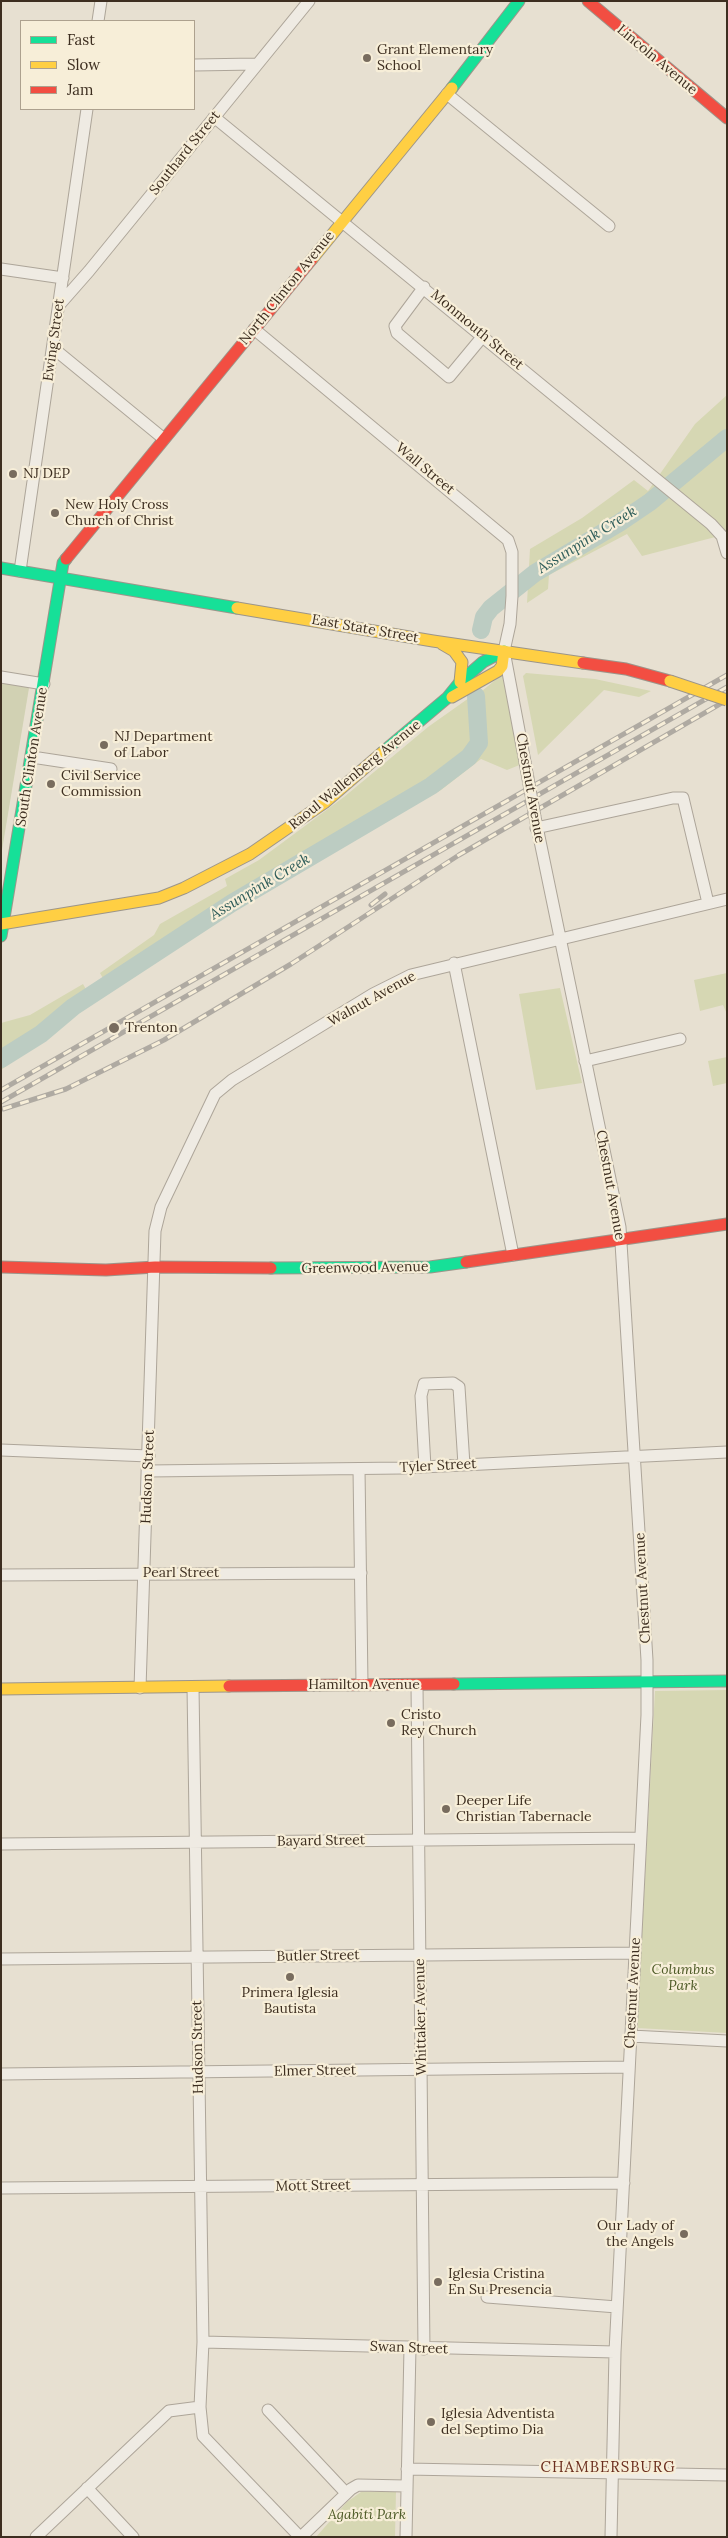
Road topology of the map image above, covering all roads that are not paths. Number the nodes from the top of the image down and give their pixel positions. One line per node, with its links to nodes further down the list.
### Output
1 (101, 1): 5 (street)
2 (309, 1): 6 (street, Southard Street)
3 (520, 1): 8 (street, North Clinton Avenue)
4 (588, 1): 10 (street, Lincoln Avenue)
5 (98, 20)
6 (256, 64): 7 (street); 11 (street, Southard Street)
7 (195, 65)
8 (447, 94): 12 (street, North Clinton Avenue); 13 (street)
9 (86, 110): 15 (street, Ewing Street)
10 (725, 113)
11 (214, 117): 12 (street, Monmouth Street); 17 (street, Southard Street)
12 (342, 222): 16 (street, Monmouth Street); 18 (street, North Clinton Avenue)
13 (609, 226)
14 (1, 269): 15 (street)
15 (63, 278): 17 (street, Ewing Street)
16 (424, 287): 19 (street, Monmouth Street); 19 (street)
17 (60, 304): 20 (street, Ewing Street)
18 (254, 329): 21 (street, North Clinton Avenue); 27 (street, Wall Street)
19 (483, 336): 22 (street, Monmouth Street)
20 (53, 348): 21 (street); 24 (street, Ewing Street)
21 (164, 439): 25 (street, North Clinton Avenue)
22 (727, 553)
23 (1, 568): 24 (street, East State Street)
24 (20, 571): 25 (street, East State Street)
25 (61, 578): 26 (street, East State Street); 30 (street, South Clinton Avenue)
26 (433, 641): 27 (street, East State Street); 29 (street)
27 (504, 651): 29 (street, Raoul Wallenberg Avenue); 31 (street, Raoul Wallenberg Avenue); 32 (street, East State Street, bridge); 35 (street, Chestnut Avenue, bridge)
28 (1, 677): 30 (street)
29 (460, 682): 31 (street, Raoul Wallenberg Avenue)
30 (44, 684): 33 (street, South Clinton Avenue)
31 (447, 698): 38 (street, Raoul Wallenberg Avenue)
32 (727, 700)
33 (32, 757): 34 (street); 38 (street, South Clinton Avenue)
34 (110, 769)
35 (535, 823): 37 (street); 39 (street, Chestnut Avenue)
36 (727, 899): 37 (street, Walnut Avenue)
37 (708, 903): 39 (street, Walnut Avenue)
38 (2, 928)
39 (560, 938): 40 (street, Walnut Avenue); 42 (street, Chestnut Avenue)
40 (454, 963): 46 (street); 49 (street, Walnut Avenue)
41 (680, 1039): 42 (street)
42 (585, 1061): 44 (street, Chestnut Avenue)
43 (727, 1224): 44 (street, Greenwood Avenue)
44 (621, 1239): 46 (street, Greenwood Avenue); 52 (street, Chestnut Avenue)
45 (1, 1255): 48 (street)
46 (513, 1255): 49 (street, Greenwood Avenue)
47 (1, 1267): 48 (street, Greenwood Avenue)
48 (25, 1267): 49 (street, Greenwood Avenue)
49 (155, 1267): 53 (street, Hudson Street)
50 (1, 1450): 53 (street)
51 (727, 1452): 52 (street, Tyler Street)
52 (635, 1455): 54 (street, Tyler Street); 62 (street, Chestnut Avenue)
53 (149, 1456): 57 (street, Hudson Street)
54 (464, 1465): 55 (street, Tyler Street); 55 (street)
55 (425, 1467): 56 (street, Tyler Street)
56 (359, 1469): 57 (street, Tyler Street); 59 (street)
57 (148, 1471): 58 (street, Hudson Street)
58 (144, 1573): 59 (street, Pearl Street); 60 (street, Pearl Street); 66 (street, Hudson Street)
59 (360, 1573): 63 (street)
60 (1, 1575)
61 (727, 1681): 62 (street, Hamilton Avenue)
62 (647, 1682): 64 (street, Hamilton Avenue); 68 (street, Chestnut Avenue)
63 (362, 1684): 64 (street, Hamilton Avenue); 65 (street, Hamilton Avenue)
64 (417, 1685): 69 (street, Whittaker Avenue)
65 (193, 1687): 66 (street, Hamilton Avenue); 70 (street, Hudson Street)
66 (140, 1688): 67 (street, Hamilton Avenue)
67 (1, 1689)
68 (640, 1838): 69 (street, Bayard Street); 72 (street, Chestnut Avenue)
69 (418, 1840): 70 (street, Bayard Street); 73 (street, Whittaker Avenue)
70 (195, 1843): 71 (street, Bayard Street); 74 (street, Hudson Street)
71 (1, 1844)
72 (635, 1952): 73 (street, Butler Street); 76 (street, Chestnut Avenue)
73 (420, 1954): 74 (street, Butler Street); 79 (street, Whittaker Avenue)
74 (197, 1957): 75 (street, Butler Street); 80 (street, Hudson Street)
75 (1, 1959)
76 (631, 2036): 77 (street); 78 (street, Chestnut Avenue)
77 (727, 2041)
78 (629, 2067): 79 (street, Elmer Street); 82 (street, Chestnut Avenue)
79 (422, 2070): 80 (street, Elmer Street); 83 (street, Whittaker Avenue)
80 (198, 2072): 81 (street, Elmer Street); 84 (street, Hudson Street)
81 (1, 2074)
82 (624, 2183): 83 (street, Mott Street); 87 (street, Chestnut Avenue)
83 (422, 2184): 84 (street, Mott Street); 90 (street, Whittaker Avenue)
84 (200, 2187): 85 (street, Mott Street); 88 (street, Hudson Street)
85 (1, 2188)
86 (486, 2297): 87 (street)
87 (617, 2307): 91 (street, Chestnut Avenue)
88 (203, 2342): 89 (street, Swan Street); 92 (street, Hudson Street)
89 (410, 2348): 90 (street, Swan Street); 94 (street)
90 (424, 2349): 91 (street, Swan Street)
91 (615, 2352): 95 (street, Chestnut Avenue)
92 (200, 2407): 98 (street); 102 (street, Hudson Street)
93 (268, 2410): 99 (street)
94 (407, 2469): 95 (street); 97 (street)
95 (612, 2473): 96 (street); 104 (street, Chestnut Avenue)
96 (727, 2475)
97 (406, 2486): 99 (street); 103 (street)
98 (87, 2488): 100 (street); 101 (street)
99 (346, 2493): 102 (street)
100 (36, 2537)
101 (133, 2537)
102 (300, 2537)
103 (406, 2537)
104 (611, 2537)

